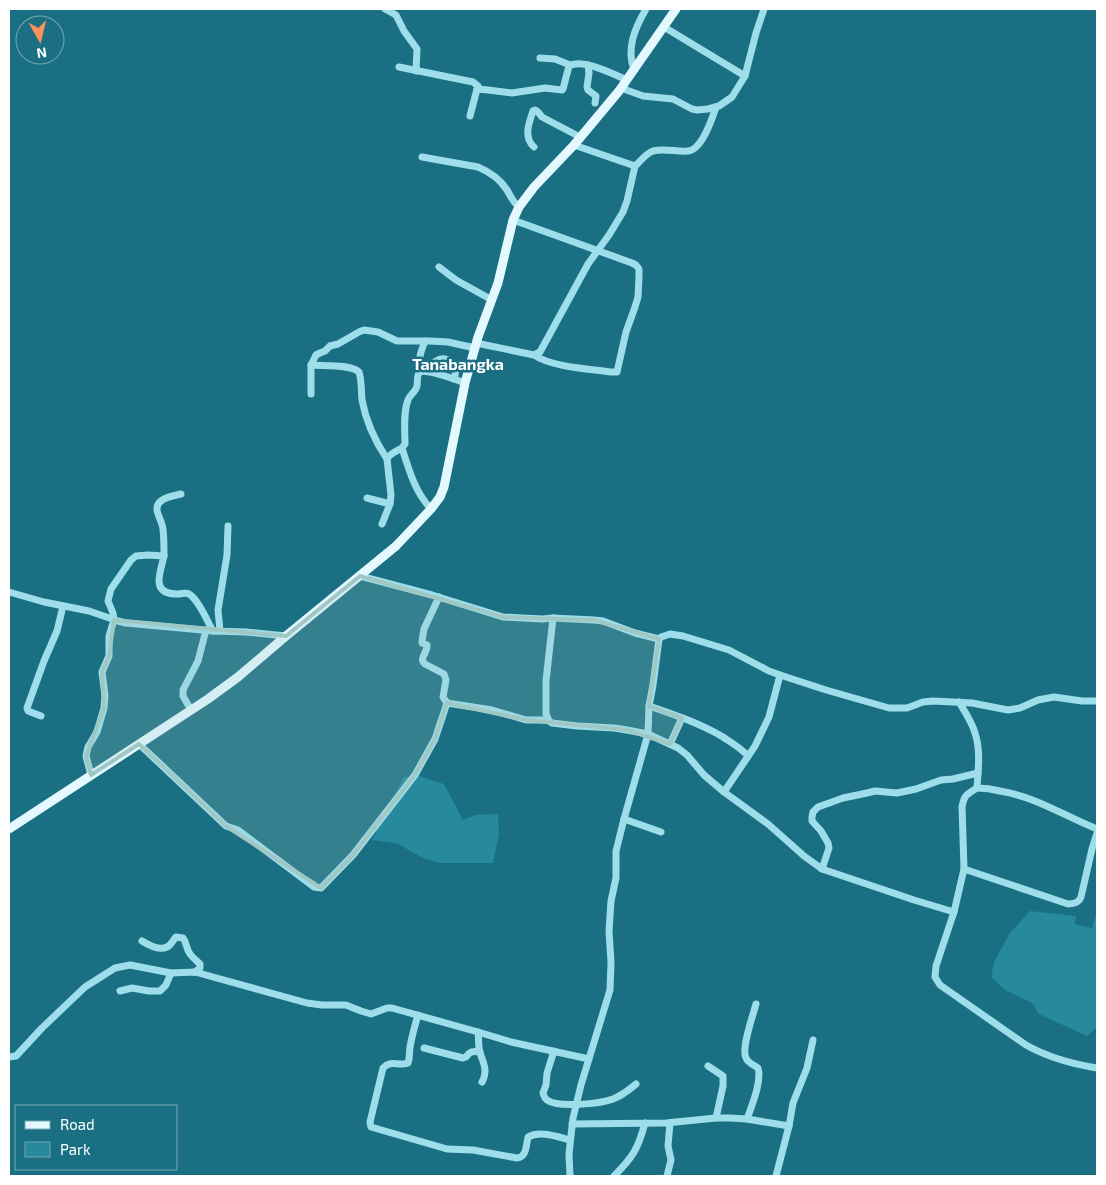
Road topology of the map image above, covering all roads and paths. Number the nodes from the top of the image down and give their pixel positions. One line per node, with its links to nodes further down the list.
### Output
1 (385, 9): 11 (street)
2 (646, 9): 10 (street)
3 (676, 9): 5 (main road)
4 (764, 9): 12 (street)
5 (664, 27): 10 (main road); 12 (street)
6 (540, 58): 7 (street)
7 (570, 65): 8 (street); 15 (street)
8 (588, 65): 13 (street); 16 (street)
9 (398, 67): 11 (street)
10 (634, 70): 13 (main road)
11 (416, 71): 15 (street)
12 (745, 76): 17 (street)
13 (627, 80): 14 (main road)
14 (621, 88): 17 (street); 19 (main road)
15 (477, 89): 18 (street)
16 (595, 103)
17 (716, 107): 23 (street)
18 (470, 116)
19 (580, 137): 20 (main road); 21 (street)
20 (574, 145): 23 (street); 24 (main road)
21 (534, 147)
22 (422, 157): 24 (street)
23 (635, 166): 26 (street)
24 (519, 207): 25 (main road)
25 (513, 220): 26 (street); 28 (main road)
26 (598, 250): 31 (street); 31 (street)
27 (439, 267): 28 (street)
28 (492, 300): 30 (main road)
29 (425, 341): 30 (street); 32 (street); 33 (street)
30 (476, 346): 31 (street); 35 (main road)
31 (534, 355)
32 (312, 365): 36 (street); 38 (street)
33 (424, 370): 34 (street); 34 (street); 37 (street)
34 (454, 379): 35 (street)
35 (465, 383): 42 (main road)
36 (312, 394)
37 (402, 448): 38 (street); 42 (street)
38 (387, 459): 41 (street)
39 (181, 494): 45 (street)
40 (367, 498): 41 (street)
41 (390, 504): 43 (street)
42 (431, 509): 46 (main road)
43 (382, 524)
44 (228, 526): 52 (street)
45 (164, 556): 51 (street); 52 (street)
46 (360, 576): 48 (street); 53 (main road)
47 (9, 592): 49 (street)
48 (439, 597): 50 (street); 58 (street)
49 (63, 606): 51 (street); 61 (street)
50 (553, 618): 54 (street); 63 (street)
51 (114, 620): 52 (street); 69 (street)
52 (213, 631): 53 (street); 60 (street)
53 (286, 636): 60 (main road)
54 (658, 639): 55 (street); 59 (street)
55 (780, 675): 57 (street); 67 (street)
56 (1097, 701): 57 (street)
57 (959, 702): 68 (street)
58 (447, 703): 63 (street); 65 (street)
59 (649, 706): 62 (street); 64 (street)
60 (191, 710): 65 (main road)
61 (41, 716)
62 (682, 718): 66 (street); 67 (street)
63 (547, 720): 64 (street)
64 (648, 734): 66 (street); 72 (street)
65 (139, 744): 69 (main road)
66 (670, 744): 71 (street)
67 (748, 756): 71 (street)
68 (978, 773): 70 (street); 76 (street)
69 (91, 775): 73 (main road)
70 (977, 788): 74 (street); 77 (street)
71 (724, 792): 76 (street)
72 (624, 819): 75 (street); 91 (street)
73 (9, 829)
74 (1097, 831): 77 (street)
75 (661, 832)
76 (822, 869): 78 (street)
77 (964, 869): 78 (street)
78 (954, 912): 93 (street)
79 (142, 942): 80 (street)
80 (195, 972): 81 (street); 84 (street)
81 (171, 973): 82 (street); 90 (street)
82 (120, 991)
83 (756, 1004): 98 (street)
84 (418, 1015): 85 (street); 103 (street)
85 (478, 1032): 88 (street); 89 (street)
86 (813, 1040): 102 (street)
87 (424, 1048): 89 (street)
88 (554, 1051): 91 (street); 96 (street)
89 (480, 1052): 94 (street)
90 (9, 1057)
91 (589, 1059): 96 (street)
92 (708, 1066): 97 (street)
93 (1097, 1068)
94 (482, 1082)
95 (636, 1084): 96 (street)
96 (576, 1106): 101 (street)
97 (716, 1118): 98 (street); 100 (street)
98 (748, 1118): 102 (street)
99 (645, 1123): 100 (street); 101 (street); 105 (street)
100 (670, 1123): 106 (street)
101 (572, 1124): 103 (street)
102 (789, 1126): 107 (street)
103 (570, 1140): 104 (street)
104 (570, 1176)
105 (614, 1176)
106 (667, 1176)
107 (776, 1176)

